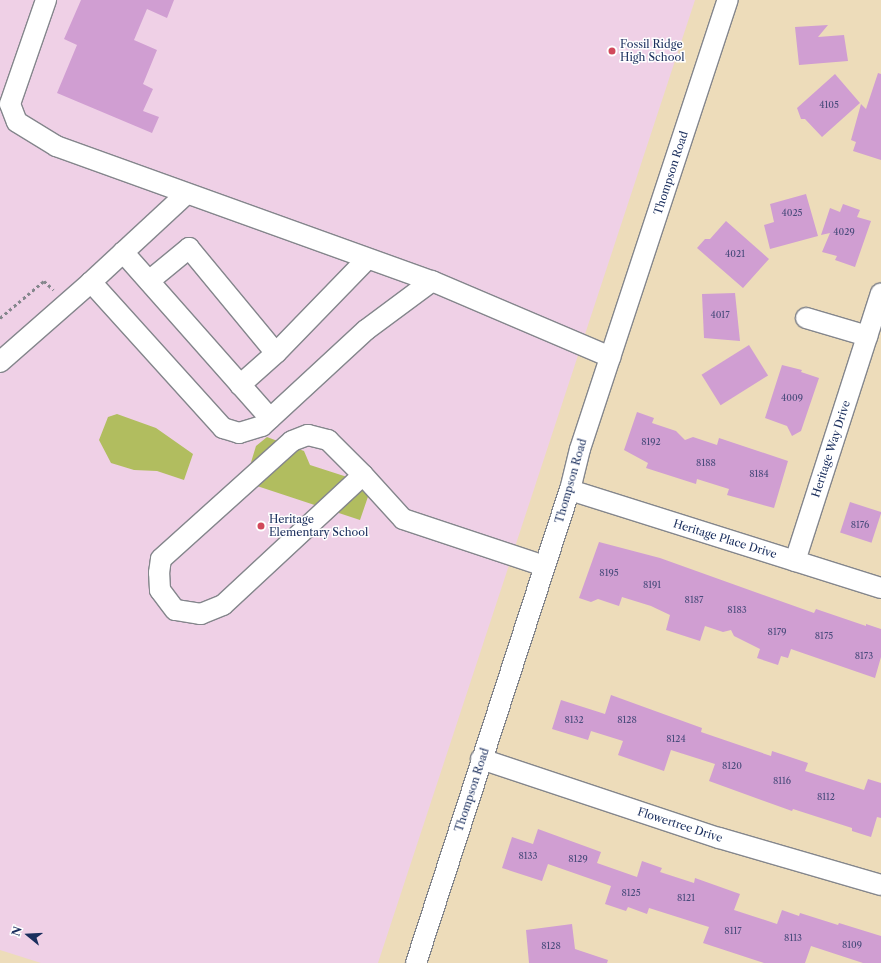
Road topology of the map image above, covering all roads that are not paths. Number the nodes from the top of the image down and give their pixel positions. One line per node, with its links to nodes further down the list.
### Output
1 (46, 0): 3 (street)
2 (728, 0): 13 (street, Thompson Road)
3 (186, 194): 4 (street); 5 (street)
4 (123, 252): 6 (street); 8 (street)
5 (367, 259): 7 (street); 12 (street)
6 (149, 281): 12 (street); 15 (street)
7 (432, 281): 13 (street); 16 (street)
8 (92, 282): 14 (street); 16 (street)
9 (881, 293): 11 (street, Heritage Way Drive)
10 (806, 318): 11 (street)
11 (867, 336): 19 (street, Heritage Way Drive)
12 (276, 353): 15 (street)
13 (610, 357): 18 (street, Thompson Road)
14 (0, 362)
15 (240, 385): 16 (street)
16 (270, 418)
17 (363, 476): 17 (street); 20 (street)
18 (570, 490): 19 (street, Heritage Place Drive); 20 (street, Thompson Road)
19 (795, 561): 21 (street, Heritage Place Drive)
20 (544, 566): 22 (street, Thompson Road)
21 (881, 588)
22 (482, 759): 23 (street, Flowertree Drive); 24 (street, Thompson Road)
23 (881, 885)
24 (416, 963)

